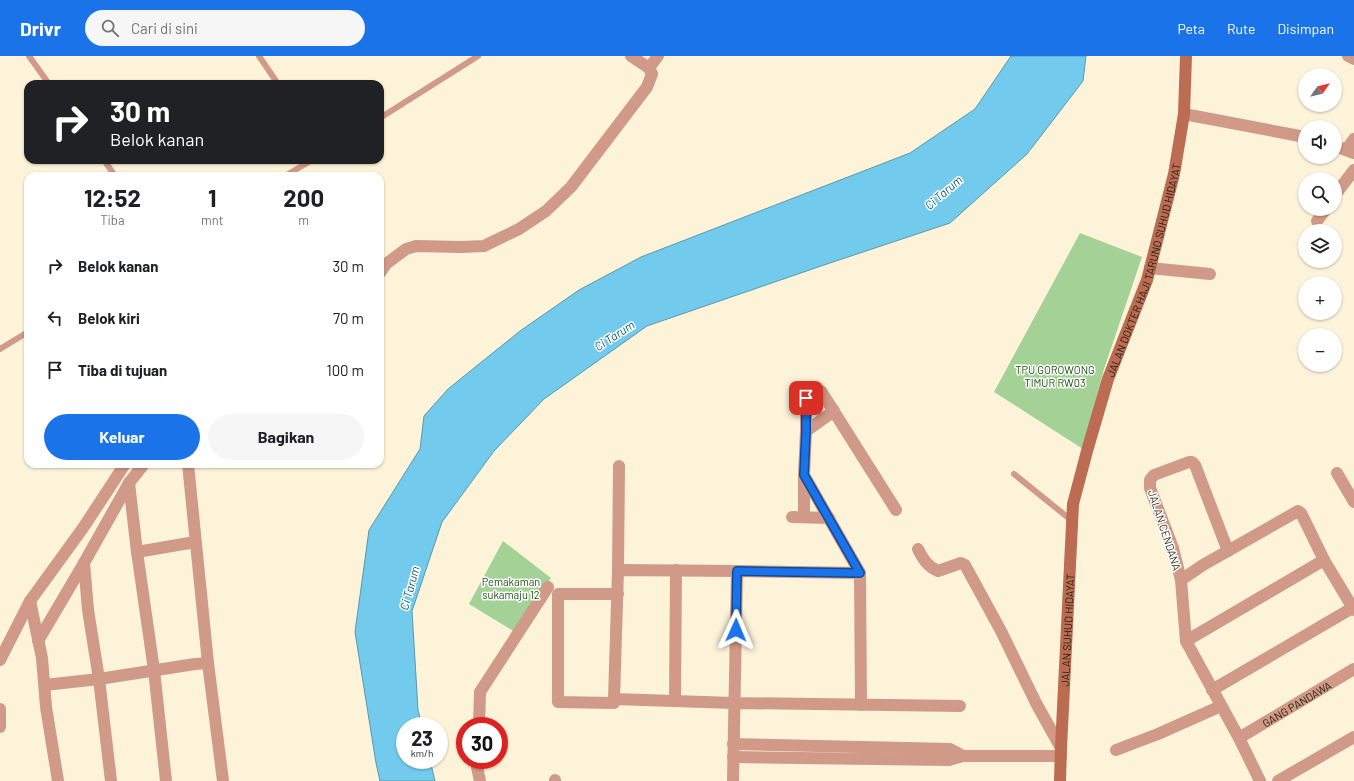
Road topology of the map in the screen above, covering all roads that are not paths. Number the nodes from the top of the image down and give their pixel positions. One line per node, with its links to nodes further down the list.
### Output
1 (29, 56): 10 (lane)
2 (259, 56): 11 (lane)
3 (478, 56): 13 (lane)
4 (631, 56): 9 (street)
5 (658, 56): 9 (street)
6 (1186, 56): 12 (street, JALAN DOKTER HAJI TARUNO SUHUD HIDAYAT)
7 (1348, 56): 8 (street)
8 (1354, 59)
9 (649, 68): 23 (street)
10 (46, 80)
11 (275, 80)
12 (1184, 114): 14 (street); 24 (street, JALAN DOKTER HAJI TARUNO SUHUD HIDAYAT)
13 (384, 115)
14 (1298, 136)
15 (1354, 139): 16 (street)
16 (1345, 150)
17 (305, 164): 19 (lane)
18 (1354, 170): 20 (street)
19 (292, 172)
20 (1342, 186)
21 (1321, 216): 22 (street)
22 (1317, 221)
23 (384, 267)
24 (1150, 268): 25 (street); 39 (street, JALAN DOKTER HAJI TARUNO SUHUD HIDAYAT)
25 (1210, 274)
26 (24, 334): 27 (lane)
27 (0, 349)
28 (821, 391): 30 (street)
29 (806, 398): 31 (street)
30 (834, 411): 31 (street); 42 (street)
31 (806, 431): 38 (street)
32 (619, 466): 51 (street)
33 (122, 468): 58 (street)
34 (141, 468): 40 (street)
35 (188, 468): 45 (street)
36 (1337, 473): 41 (street)
37 (1014, 474): 44 (lane)
38 (804, 475): 43 (street); 43 (street)
39 (1078, 480): 44 (street, JALAN SUHUD HIDAYAT)
40 (129, 483): 48 (street); 50 (street)
41 (1354, 502)
42 (896, 510)
43 (829, 518): 54 (street)
44 (1072, 520): 82 (street, JALAN SUHUD HIDAYAT)
45 (195, 542): 48 (street); 63 (street)
46 (918, 550): 82 (street)
47 (1228, 551): 49 (street); 55 (street); 55 (street, JALAN CENDANA)
48 (137, 552): 65 (street)
49 (1324, 560): 59 (street); 61 (street)
50 (84, 563): 60 (street); 66 (street)
51 (618, 570): 52 (street); 57 (street)
52 (676, 570): 53 (street); 70 (street)
53 (737, 571): 54 (street); 71 (street)
54 (860, 573): 72 (street)
55 (1181, 580): 61 (street)
56 (548, 587): 76 (street)
57 (618, 594): 69 (street); 69 (street)
58 (30, 600): 60 (street); 62 (street)
59 (1354, 608): 68 (street)
60 (38, 641): 67 (street)
61 (1186, 642): 68 (street)
62 (0, 660)
63 (208, 663): 65 (street); 89 (street)
64 (1354, 669): 79 (street, GANG PANDAWA)
65 (154, 670): 66 (street); 88 (street)
66 (99, 679): 67 (street); 87 (street)
67 (44, 685): 86 (street)
68 (1212, 690): 74 (street)
69 (614, 698): 70 (street)
70 (675, 701): 71 (street)
71 (734, 703): 72 (street); 80 (street)
72 (861, 705): 73 (street)
73 (960, 706)
74 (1221, 706): 79 (street); 81 (street)
75 (0, 709): 77 (street)
76 (479, 717)
77 (0, 728)
78 (1354, 737): 94 (street)
79 (1239, 738): 93 (street)
80 (733, 744): 83 (street); 84 (street)
81 (1116, 750)
82 (1061, 752): 83 (street); 92 (street, JALAN SUHUD HIDAYAT)
83 (963, 756): 84 (street)
84 (733, 757): 91 (street)
85 (477, 769): 90 (street)
86 (58, 781)
87 (111, 781)
88 (166, 781)
89 (223, 781)
90 (480, 781)
91 (733, 781)
92 (1060, 781)
93 (1260, 781)
94 (1278, 781)

